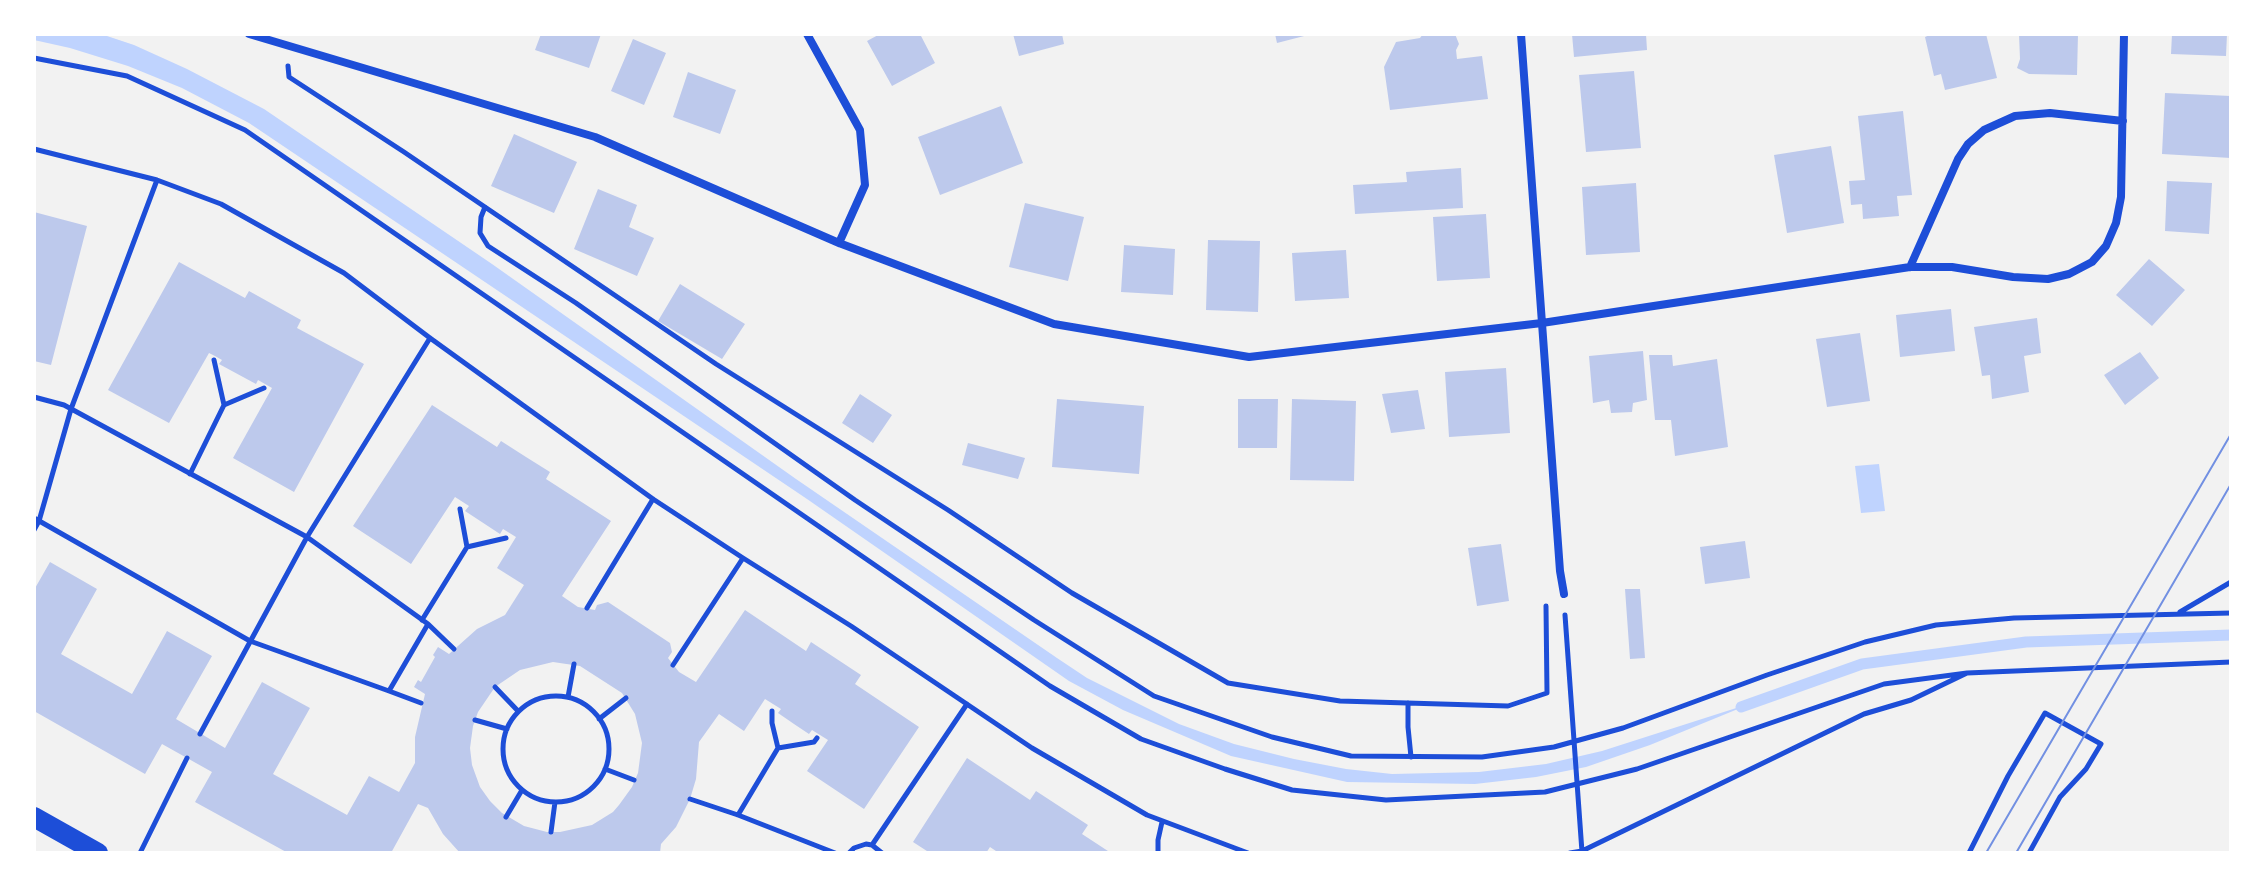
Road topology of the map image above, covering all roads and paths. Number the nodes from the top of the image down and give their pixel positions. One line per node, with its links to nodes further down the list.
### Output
1 (249, 34): 5 (street)
2 (807, 34): 11 (street)
3 (1521, 34): 13 (street)
4 (2124, 34): 7 (street)
5 (284, 46): 10 (path); 11 (street)
6 (34, 58): 42 (path)
7 (2123, 121): 12 (street); 12 (street)
8 (34, 149): 9 (path)
9 (157, 180): 14 (path); 19 (path)
10 (485, 207): 48 (path); 58 (path)
11 (839, 243): 13 (street)
12 (1910, 267): 13 (street)
13 (1542, 323): 29 (street)
14 (430, 338): 21 (path); 25 (path)
15 (214, 360): 18 (path)
16 (264, 388): 18 (path)
17 (34, 397): 19 (path)
18 (224, 405): 20 (path)
19 (71, 409): 20 (path); 23 (path)
20 (190, 474): 25 (path)
21 (653, 499): 28 (path); 32 (path)
22 (460, 509): 27 (path)
23 (36, 520): 24 (path); 37 (path)
24 (34, 530)
25 (307, 537): 35 (path); 37 (path)
26 (506, 538): 27 (path)
27 (467, 547): 35 (path)
28 (743, 558): 41 (path); 49 (path)
29 (1560, 571): 31 (street); 48 (path)
30 (2231, 582): 34 (path)
31 (1564, 594): 71 (path)
32 (587, 608)
33 (2231, 613): 34 (path)
34 (2178, 614): 58 (path)
35 (422, 620): 36 (path)
36 (428, 624): 38 (path); 44 (path)
37 (250, 641): 44 (path); 55 (path)
38 (454, 649)
39 (2231, 662): 42 (path)
40 (574, 664): 45 (path)
41 (673, 665)
42 (1967, 673): 71 (path)
43 (495, 687): 50 (path)
44 (389, 691): 47 (path)
45 (568, 697): 50 (path); 52 (path)
46 (626, 698): 52 (path)
47 (421, 703)
48 (1408, 703): 58 (path)
49 (967, 704): 68 (path); 70 (path)
50 (518, 711): 54 (path)
51 (772, 711): 57 (path)
52 (599, 719): 60 (path)
53 (475, 720): 54 (path)
54 (507, 729): 62 (path)
55 (200, 734)
56 (817, 738): 57 (path)
57 (778, 748): 65 (path)
58 (1411, 757)
59 (187, 758): 73 (path)
60 (605, 769): 61 (path); 64 (path)
61 (634, 780)
62 (522, 790): 64 (path); 67 (path)
63 (690, 799): 65 (path)
64 (555, 802): 69 (path)
65 (738, 815): 74 (path)
66 (34, 817): 72 (main road)
67 (506, 817)
68 (1162, 822): 77 (path); 78 (path)
69 (551, 832)
70 (872, 845): 75 (path); 76 (path)
71 (1582, 852): 79 (path)
72 (98, 853)
73 (140, 853)
74 (835, 853)
75 (849, 853)
76 (882, 853)
77 (1158, 853)
78 (1248, 853)
79 (1570, 853)
80 (1969, 853): 81 (path)
81 (2029, 853)

